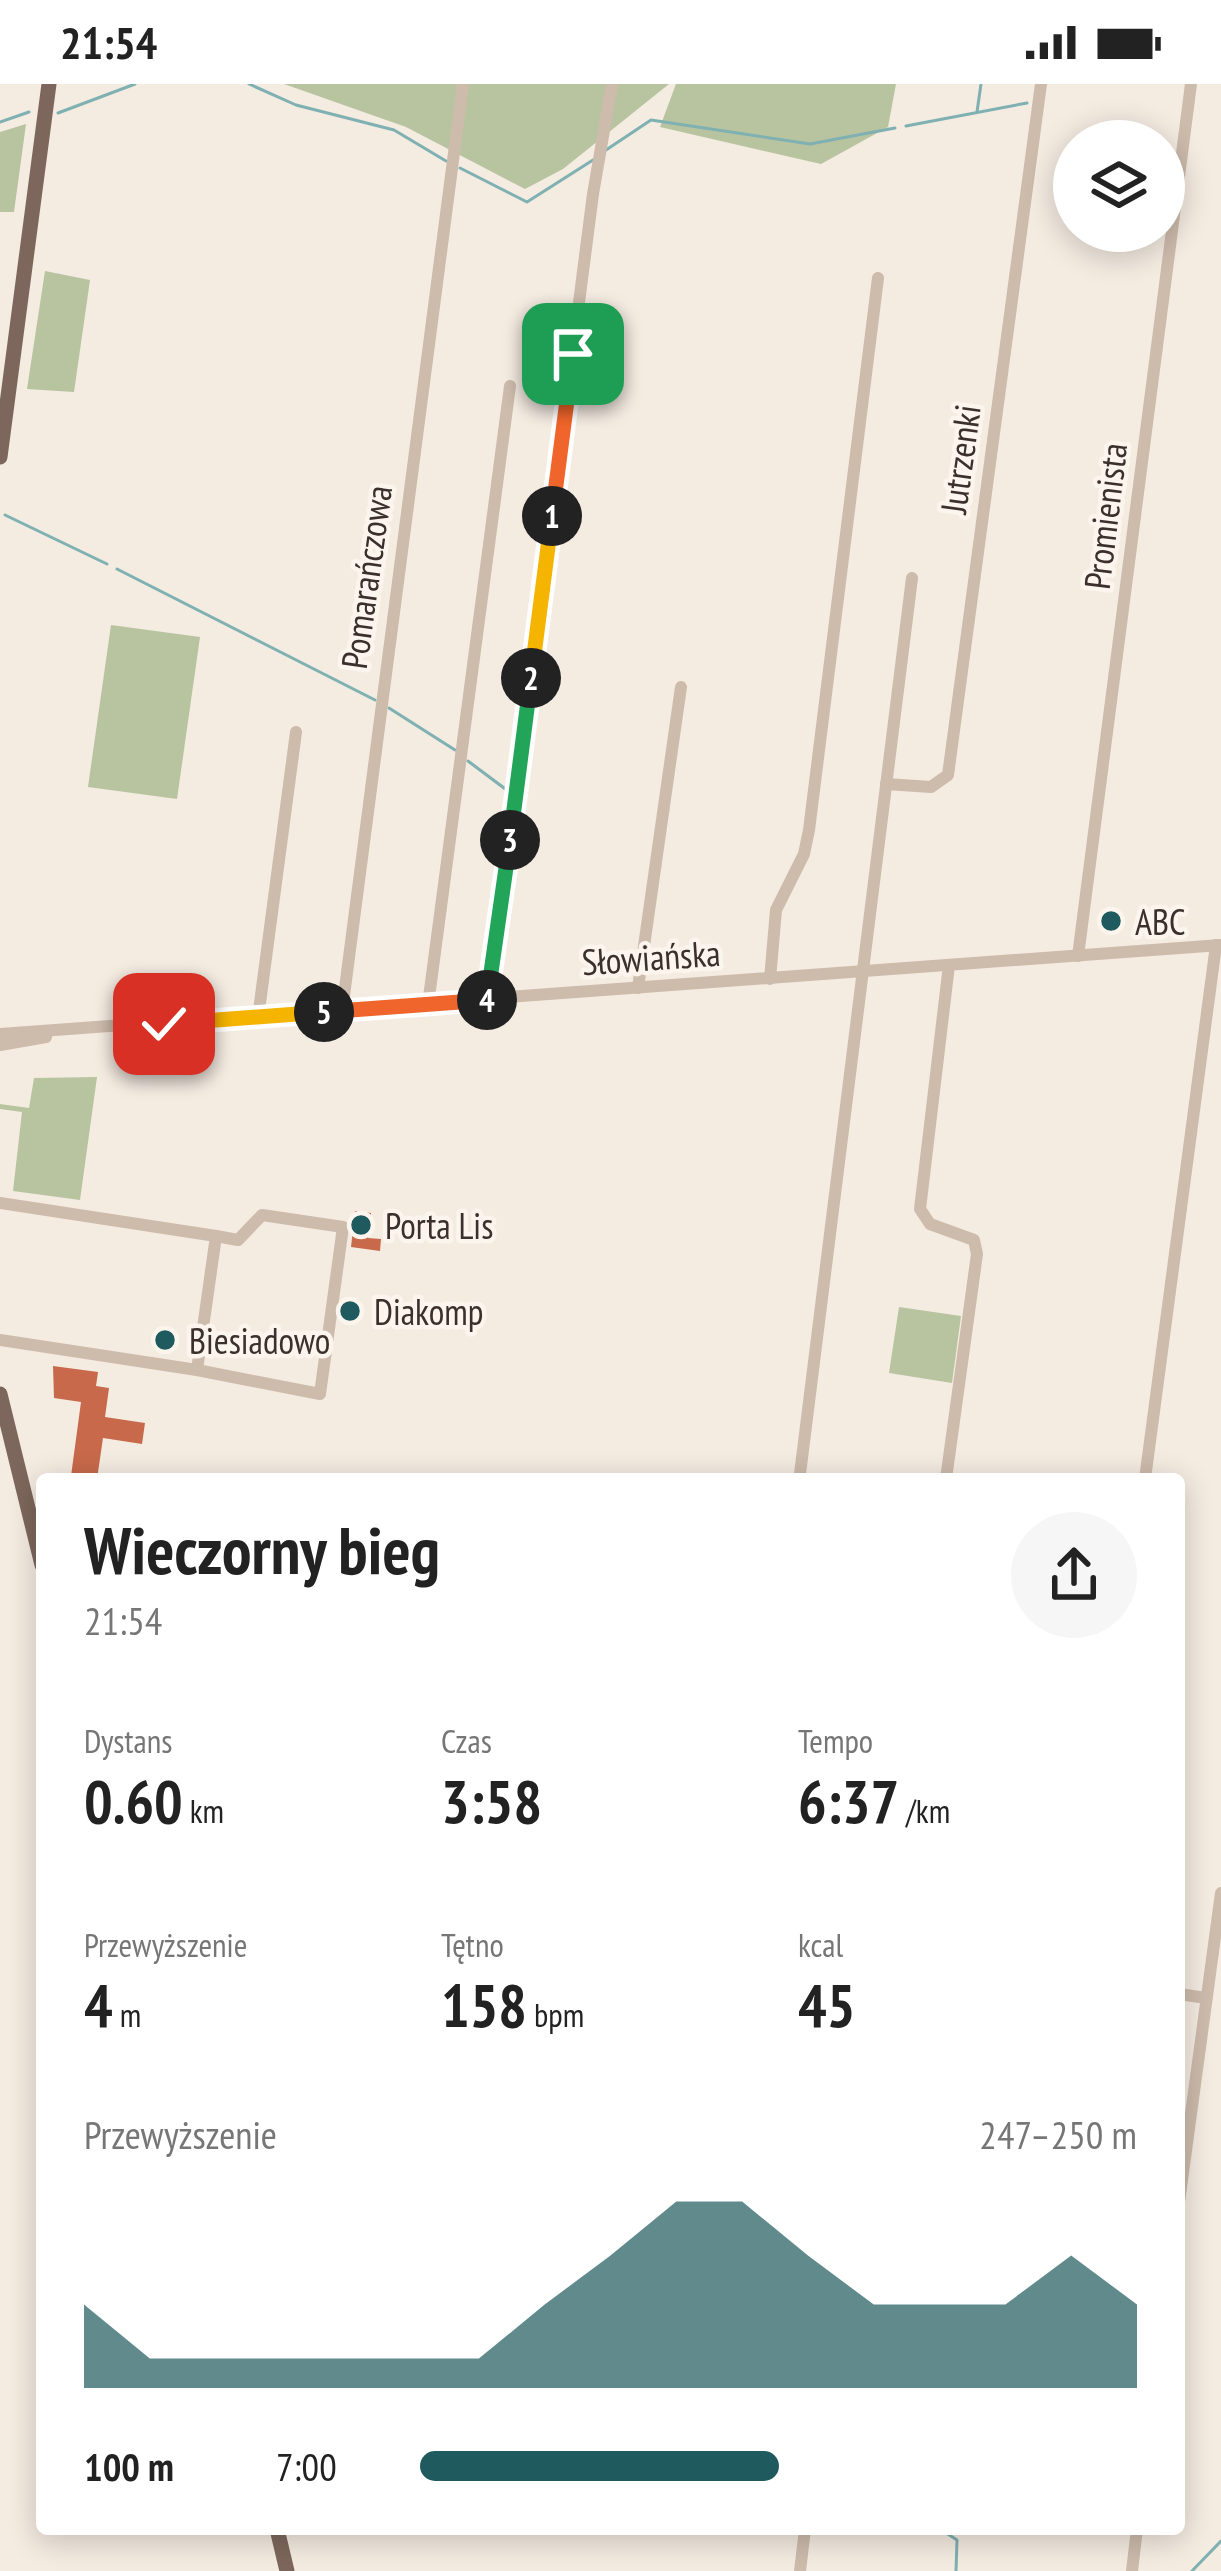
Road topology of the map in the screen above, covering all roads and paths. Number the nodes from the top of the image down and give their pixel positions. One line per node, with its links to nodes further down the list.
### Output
1 (49, 84): 8 (main road)
2 (463, 84): 21 (street, Pomarańczowa)
3 (612, 84): 19 (street)
4 (1041, 84): 12 (street, Jutrzenki)
5 (1191, 84): 14 (street, Promienista)
6 (878, 278): 17 (street)
7 (510, 386): 20 (street)
8 (0, 457)
9 (912, 578): 12 (street)
10 (680, 687): 18 (street)
11 (296, 732): 22 (street)
12 (886, 784): 16 (street)
13 (1219, 945): 14 (street, Słowiańska); 33 (street)
14 (1078, 956): 15 (street, Słowiańska)
15 (949, 965): 16 (street, Słowiańska); 32 (street)
16 (862, 971): 17 (street, Słowiańska); 31 (street)
17 (770, 979): 18 (street, Słowiańska)
18 (638, 988): 19 (street, Słowiańska)
19 (489, 1000): 20 (street, Słowiańska)
20 (428, 1005): 21 (street, Słowiańska)
21 (342, 1011): 22 (street, Słowiańska)
22 (258, 1018): 23 (street, Słowiańska)
23 (86, 1030): 24 (street, Słowiańska); 25 (street, Słowiańska)
24 (0, 1034)
25 (0, 1045)
26 (0, 1203): 27 (street)
27 (216, 1236): 29 (street); 29 (street)
28 (0, 1340): 29 (street)
29 (197, 1370)
30 (0, 1394): 34 (main road)
31 (800, 1473)
32 (947, 1473)
33 (1146, 1473)
34 (36, 1540)
35 (1221, 1893): 37 (street)
36 (1185, 1995): 37 (street)
37 (1207, 1998): 38 (street)
38 (1185, 2159)
39 (278, 2535): 42 (main road)
40 (805, 2535): 43 (street)
41 (1136, 2535): 44 (street)
42 (287, 2571)
43 (800, 2571)
44 (1132, 2571)

